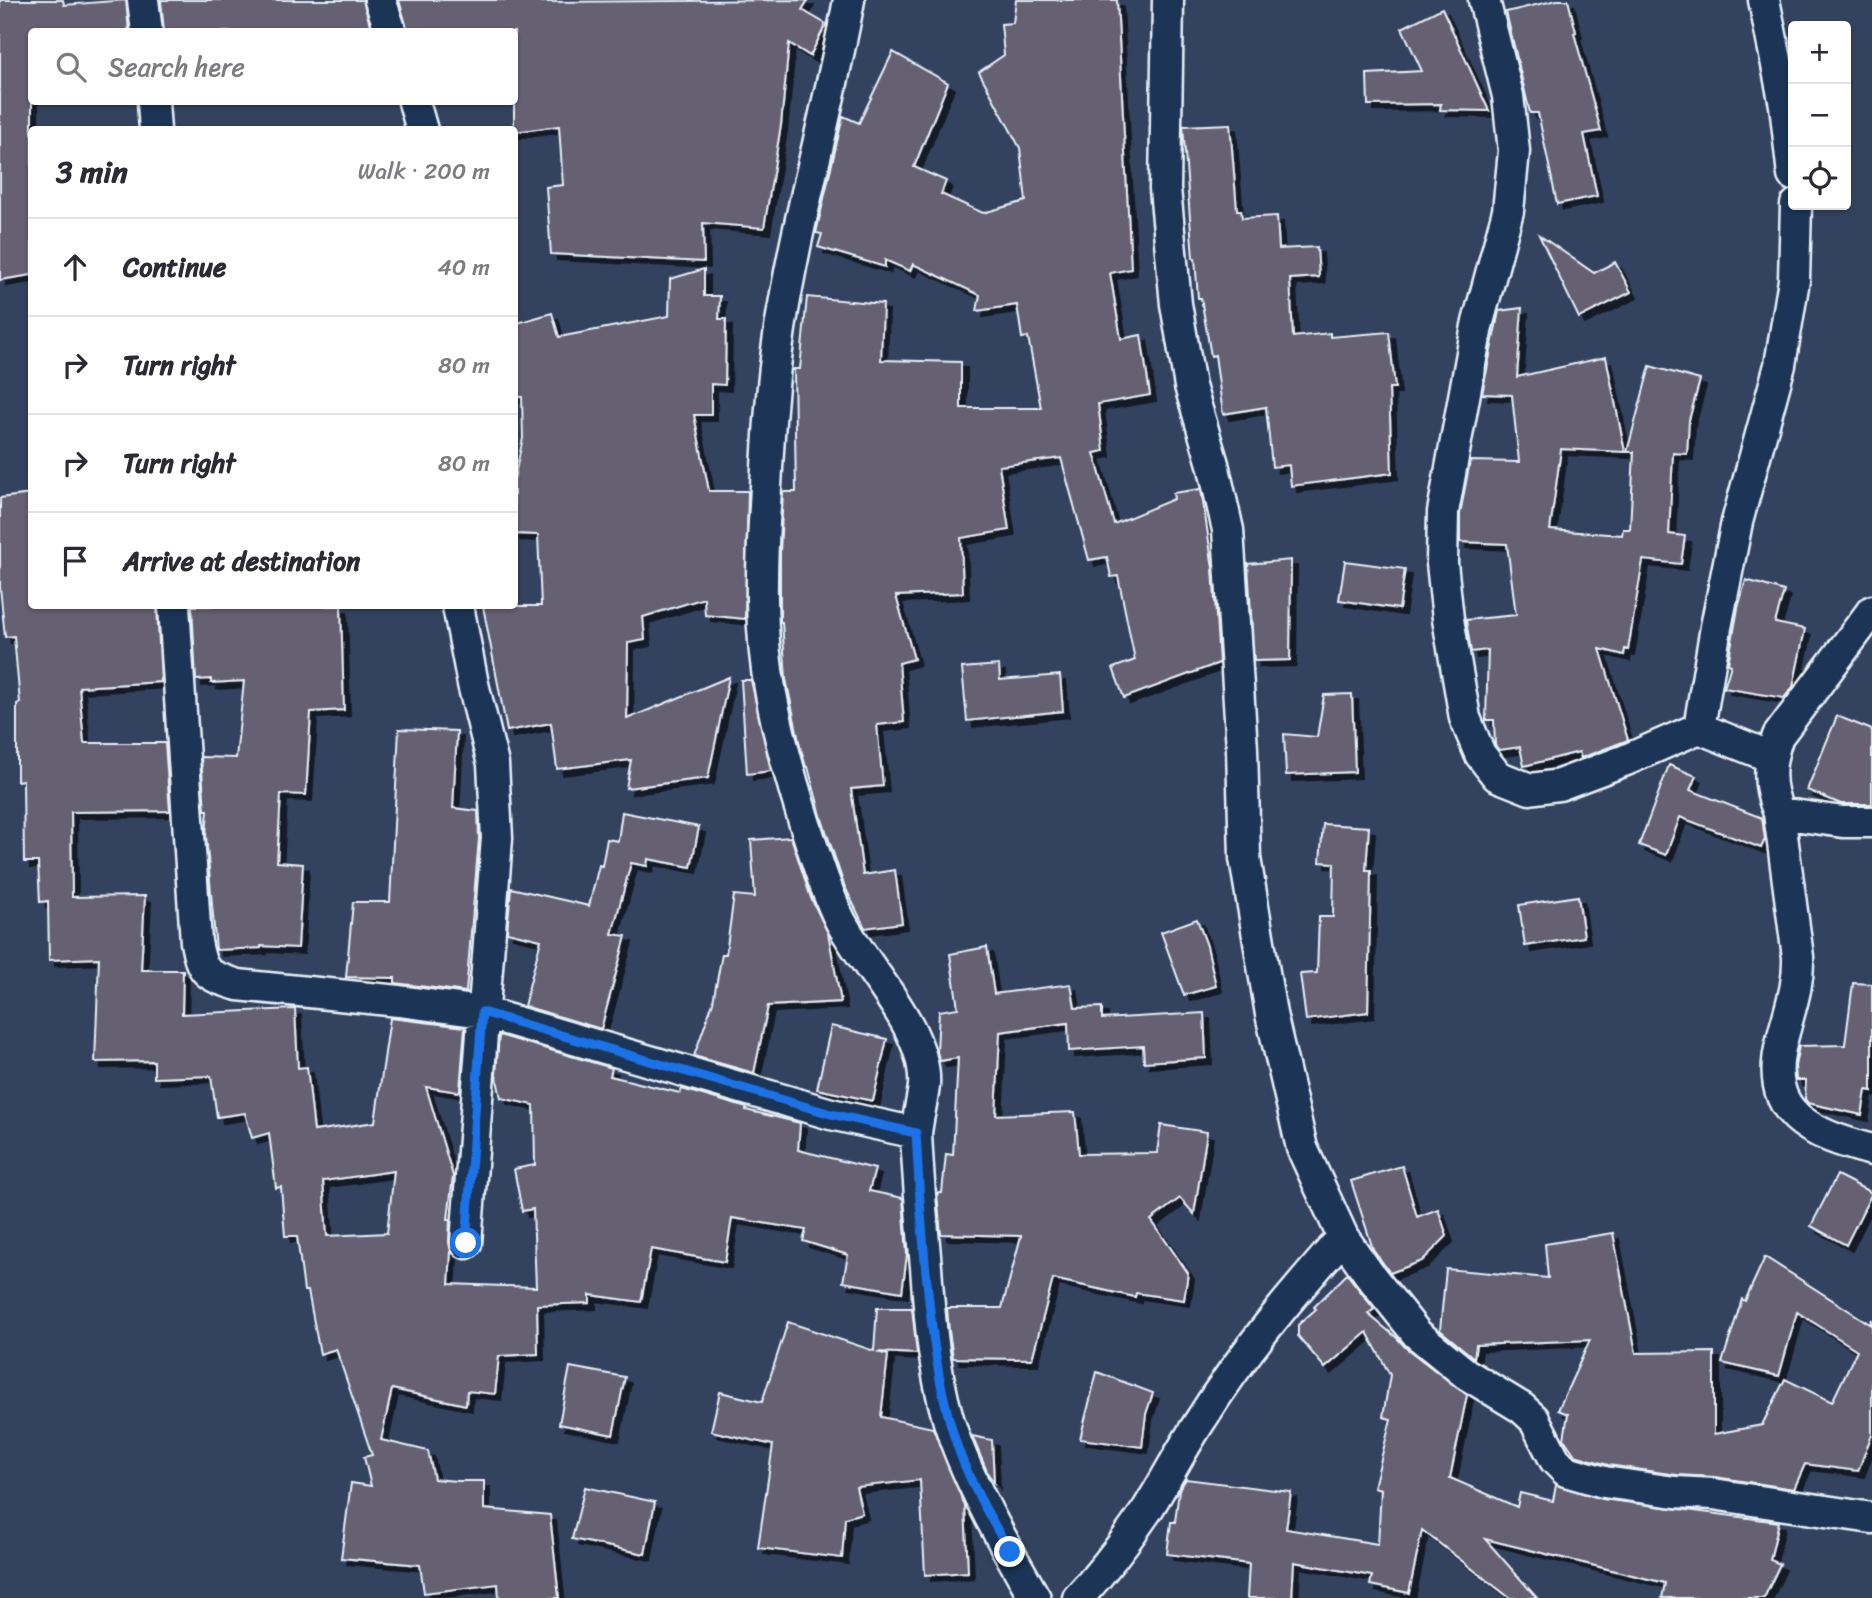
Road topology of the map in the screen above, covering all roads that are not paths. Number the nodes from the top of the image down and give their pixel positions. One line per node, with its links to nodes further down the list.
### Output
1 (144, 0): 7 (street)
2 (380, 0): 8 (street)
3 (849, 0): 23 (street)
4 (1168, 0): 25 (street)
5 (1484, 0): 18 (street)
6 (1764, 0): 13 (street)
7 (147, 28)
8 (390, 28)
9 (153, 105): 11 (street)
10 (415, 105): 12 (street)
11 (155, 126)
12 (421, 126)
13 (1790, 147)
14 (1796, 210): 18 (street)
15 (174, 609): 22 (street)
16 (459, 609): 22 (street)
17 (1872, 611): 19 (street)
18 (1699, 729): 19 (street)
19 (1771, 757): 20 (street)
20 (1779, 813): 21 (street); 24 (street)
21 (1872, 822)
22 (482, 1012): 23 (street); 26 (street)
23 (916, 1133): 28 (street)
24 (1872, 1150)
25 (1343, 1237): 27 (street); 29 (street)
26 (466, 1243)
27 (1872, 1518)
28 (1035, 1598)
29 (1078, 1598)

